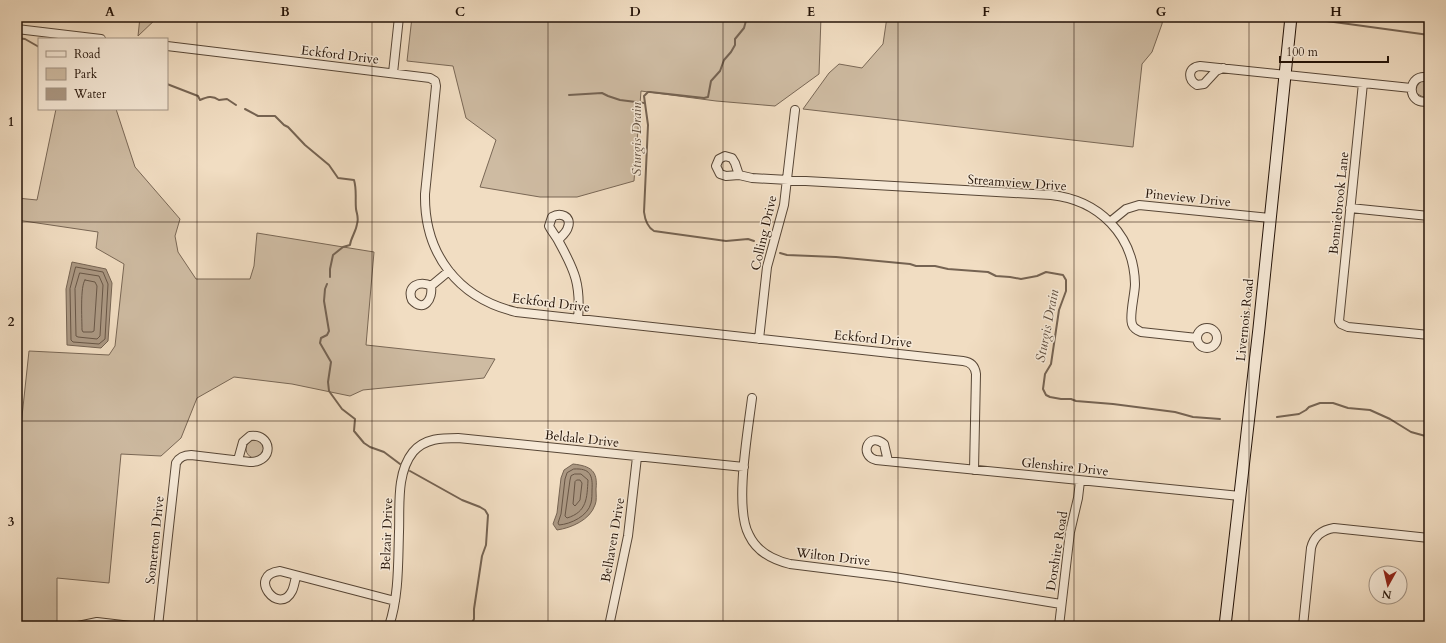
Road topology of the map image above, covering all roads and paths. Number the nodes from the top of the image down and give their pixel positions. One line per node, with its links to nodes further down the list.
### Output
1 (399, 17): 7 (street)
2 (1291, 17): 8 (main road, Livernois Road)
3 (17, 29): 4 (street)
4 (93, 38)
5 (168, 46): 7 (street, Eckford Drive)
6 (1223, 68): 8 (street)
7 (393, 73): 21 (street, Eckford Drive)
8 (1285, 74): 10 (street); 18 (main road, Livernois Road)
9 (1429, 78): 11 (street)
10 (1363, 83): 11 (street); 16 (street, Bonniebrook Lane)
11 (1411, 88): 12 (street)
12 (1429, 101)
13 (795, 110): 15 (street, Colling Drive)
14 (739, 175): 15 (street, Streamview Drive)
15 (787, 181): 19 (street, Streamview Drive); 26 (street, Colling Drive)
16 (1350, 208): 17 (street); 24 (street, Bonniebrook Lane)
17 (1429, 216)
18 (1270, 218): 19 (street, Pineview Drive); 35 (main road, Livernois Road)
19 (1110, 222): 25 (street, Streamview Drive)
20 (558, 240): 23 (street)
21 (449, 271): 22 (street); 23 (street, Eckford Drive)
22 (431, 286)
23 (578, 319): 26 (street, Eckford Drive)
24 (1429, 335)
25 (1197, 338)
26 (759, 339): 33 (street, Eckford Drive)
27 (752, 398): 32 (street, Wilton Drive)
28 (419, 446): 29 (street, Beldale Drive); 38 (street, Belzair Drive)
29 (637, 457): 32 (street, Beldale Drive); 44 (street, Belhaven Drive)
30 (238, 460): 42 (street, Somerton Drive)
31 (888, 461): 33 (street, Glenshire Drive)
32 (744, 467): 39 (street, Wilton Drive)
33 (974, 470): 34 (street, Glenshire Drive)
34 (1080, 480): 35 (street, Glenshire Drive); 39 (street, Dorshire Road)
35 (1240, 496): 46 (main road, Livernois Road)
36 (1429, 538): 47 (street)
37 (296, 576): 38 (street)
38 (395, 601): 43 (street, Belzair Drive)
39 (1061, 604): 45 (street, Dorshire Road)
40 (78, 626): 41 (street)
41 (131, 626)
42 (158, 626)
43 (390, 626)
44 (610, 626)
45 (1059, 626)
46 (1225, 626)
47 (1303, 626)

